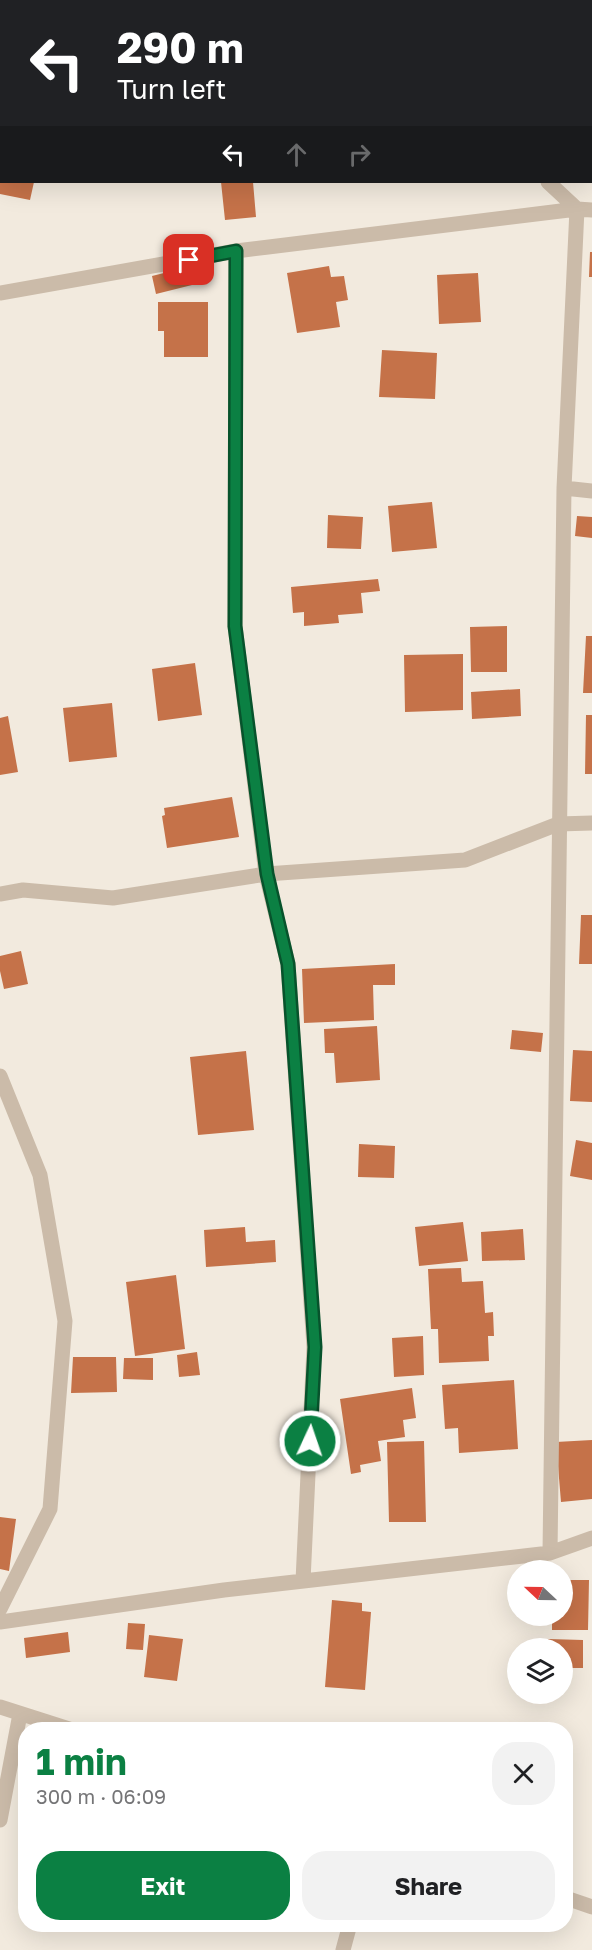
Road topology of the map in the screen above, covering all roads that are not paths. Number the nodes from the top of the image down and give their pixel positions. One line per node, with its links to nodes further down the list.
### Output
1 (549, 183): 2 (street)
2 (584, 209): 3 (street); 5 (street)
3 (236, 251): 4 (street); 9 (street)
4 (0, 293)
5 (564, 488): 6 (street); 8 (street)
6 (592, 491)
7 (592, 823): 8 (street)
8 (558, 825): 9 (street); 13 (street)
9 (267, 874): 10 (street); 14 (street)
10 (0, 894)
11 (0, 1076): 15 (street)
12 (592, 1538): 13 (street)
13 (550, 1553): 14 (street)
14 (303, 1581): 16 (street)
15 (0, 1609)
16 (0, 1622)
17 (0, 1707): 18 (street)
18 (20, 1714): 19 (street); 20 (street)
19 (18, 1722)
20 (46, 1722)
21 (18, 1725): 22 (street)
22 (0, 1820)
23 (573, 1900): 24 (street)
24 (592, 1907)
25 (348, 1932): 26 (street)
26 (343, 1950)

